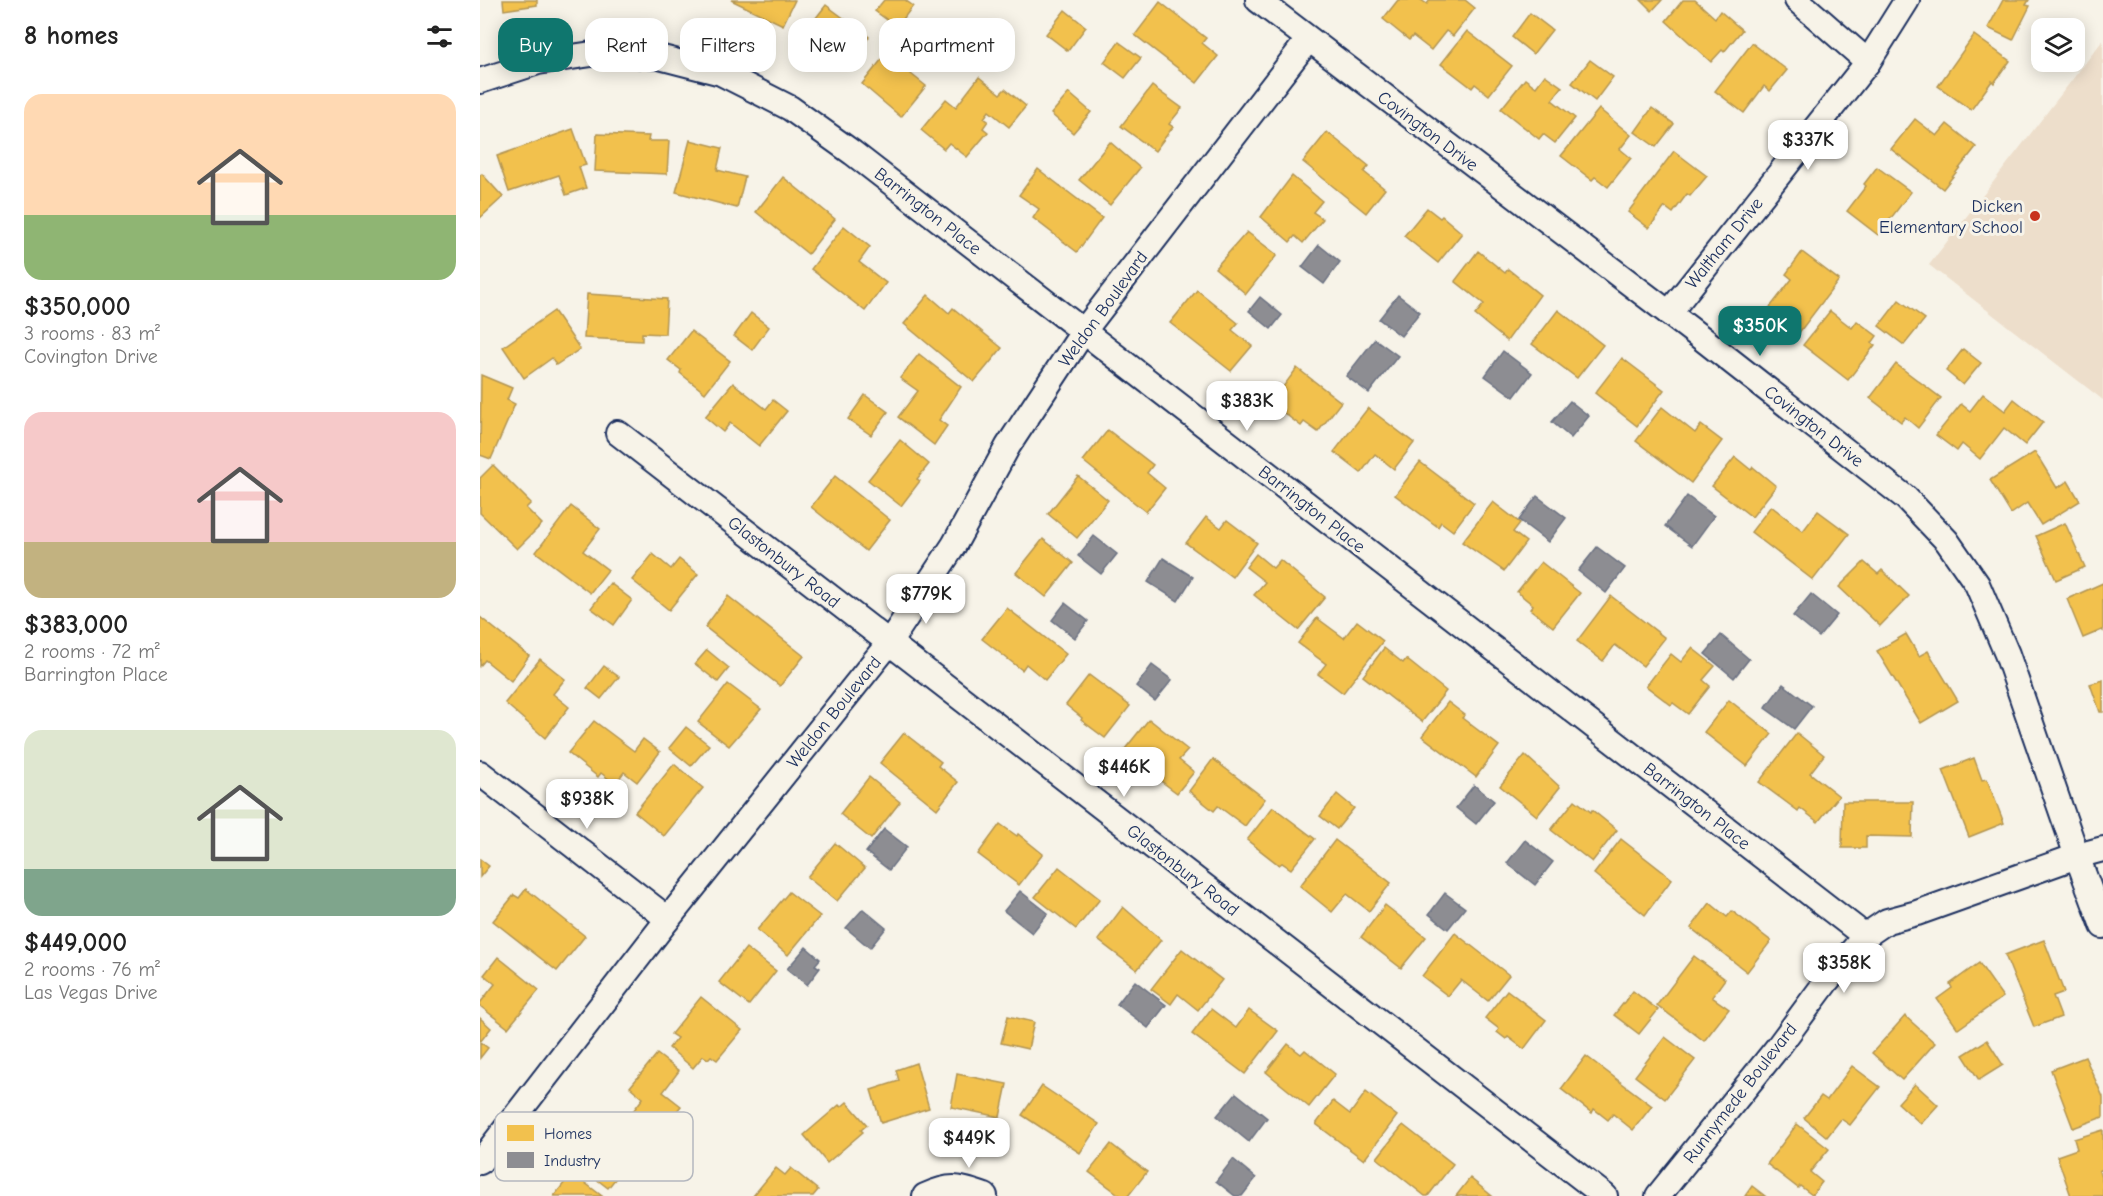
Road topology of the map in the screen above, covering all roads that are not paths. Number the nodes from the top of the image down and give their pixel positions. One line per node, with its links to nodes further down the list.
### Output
1 (1257, 0): 4 (street, Covington Drive)
2 (1797, 0): 5 (street)
3 (1907, 0): 5 (street, Waltham Drive)
4 (1308, 40): 7 (street, Covington Drive); 8 (street, Weldon Boulevard)
5 (1868, 62): 7 (street, Waltham Drive)
6 (480, 81): 8 (street, Barrington Place)
7 (1669, 313): 13 (street, Covington Drive)
8 (1083, 332): 10 (street, Weldon Boulevard); 16 (street, Barrington Place)
9 (618, 433): 10 (street, Glastonbury Road)
10 (889, 643): 14 (street, Weldon Boulevard); 22 (street, Glastonbury Road)
11 (480, 773): 14 (street)
12 (2103, 849): 13 (street, Runnymede Boulevard)
13 (2077, 856): 15 (street, Covington Drive); 16 (street, Runnymede Boulevard)
14 (669, 919): 17 (street, Weldon Boulevard)
15 (2103, 926)
16 (1865, 936): 23 (street, Runnymede Boulevard)
17 (519, 1112)
18 (495, 1143): 19 (street, Weldon Boulevard)
19 (480, 1162)
20 (934, 1192): 21 (street)
21 (986, 1196)
22 (1605, 1196)
23 (1658, 1196)

